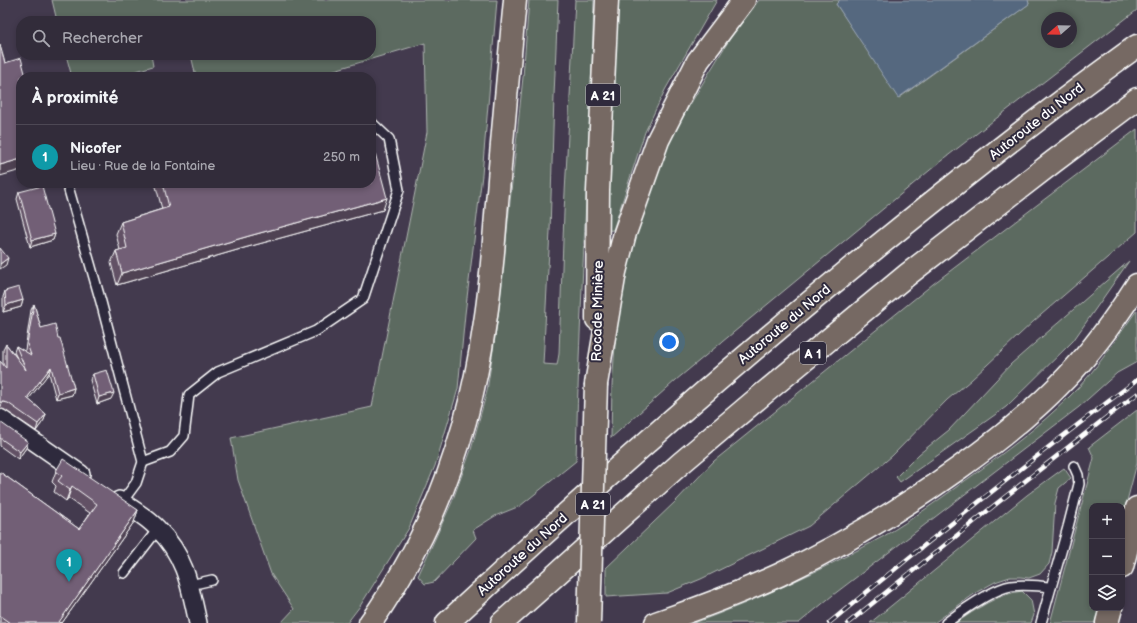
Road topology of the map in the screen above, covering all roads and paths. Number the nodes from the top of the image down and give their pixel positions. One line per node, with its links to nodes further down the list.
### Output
1 (515, 0): 23 (highway)
2 (607, 0): 9 (highway, Rocade Minière / A 21)
3 (744, 0): 9 (highway)
4 (1137, 46): 24 (highway, Autoroute du Nord)
5 (1137, 99): 25 (highway, A 1)
6 (376, 127): 11 (lane)
7 (68, 188): 11 (lane)
8 (1137, 285): 27 (highway)
9 (596, 384): 26 (highway, Rocade Minière / A 21, bridge)
10 (0, 418): 13 (street)
11 (143, 462): 13 (lane)
12 (1074, 466): 20 (lane)
13 (109, 493): 15 (street)
14 (1136, 516): 16 (highway)
15 (158, 529): 17 (lane); 19 (street)
16 (1125, 556)
17 (124, 573)
18 (212, 580): 19 (lane)
19 (190, 585): 22 (street)
20 (1051, 587): 28 (lane); 29 (lane)
21 (1110, 611): 30 (highway)
22 (198, 623)
23 (370, 623)
24 (447, 623)
25 (502, 623)
26 (590, 623)
27 (656, 623)
28 (946, 623)
29 (1041, 623)
30 (1107, 623)

